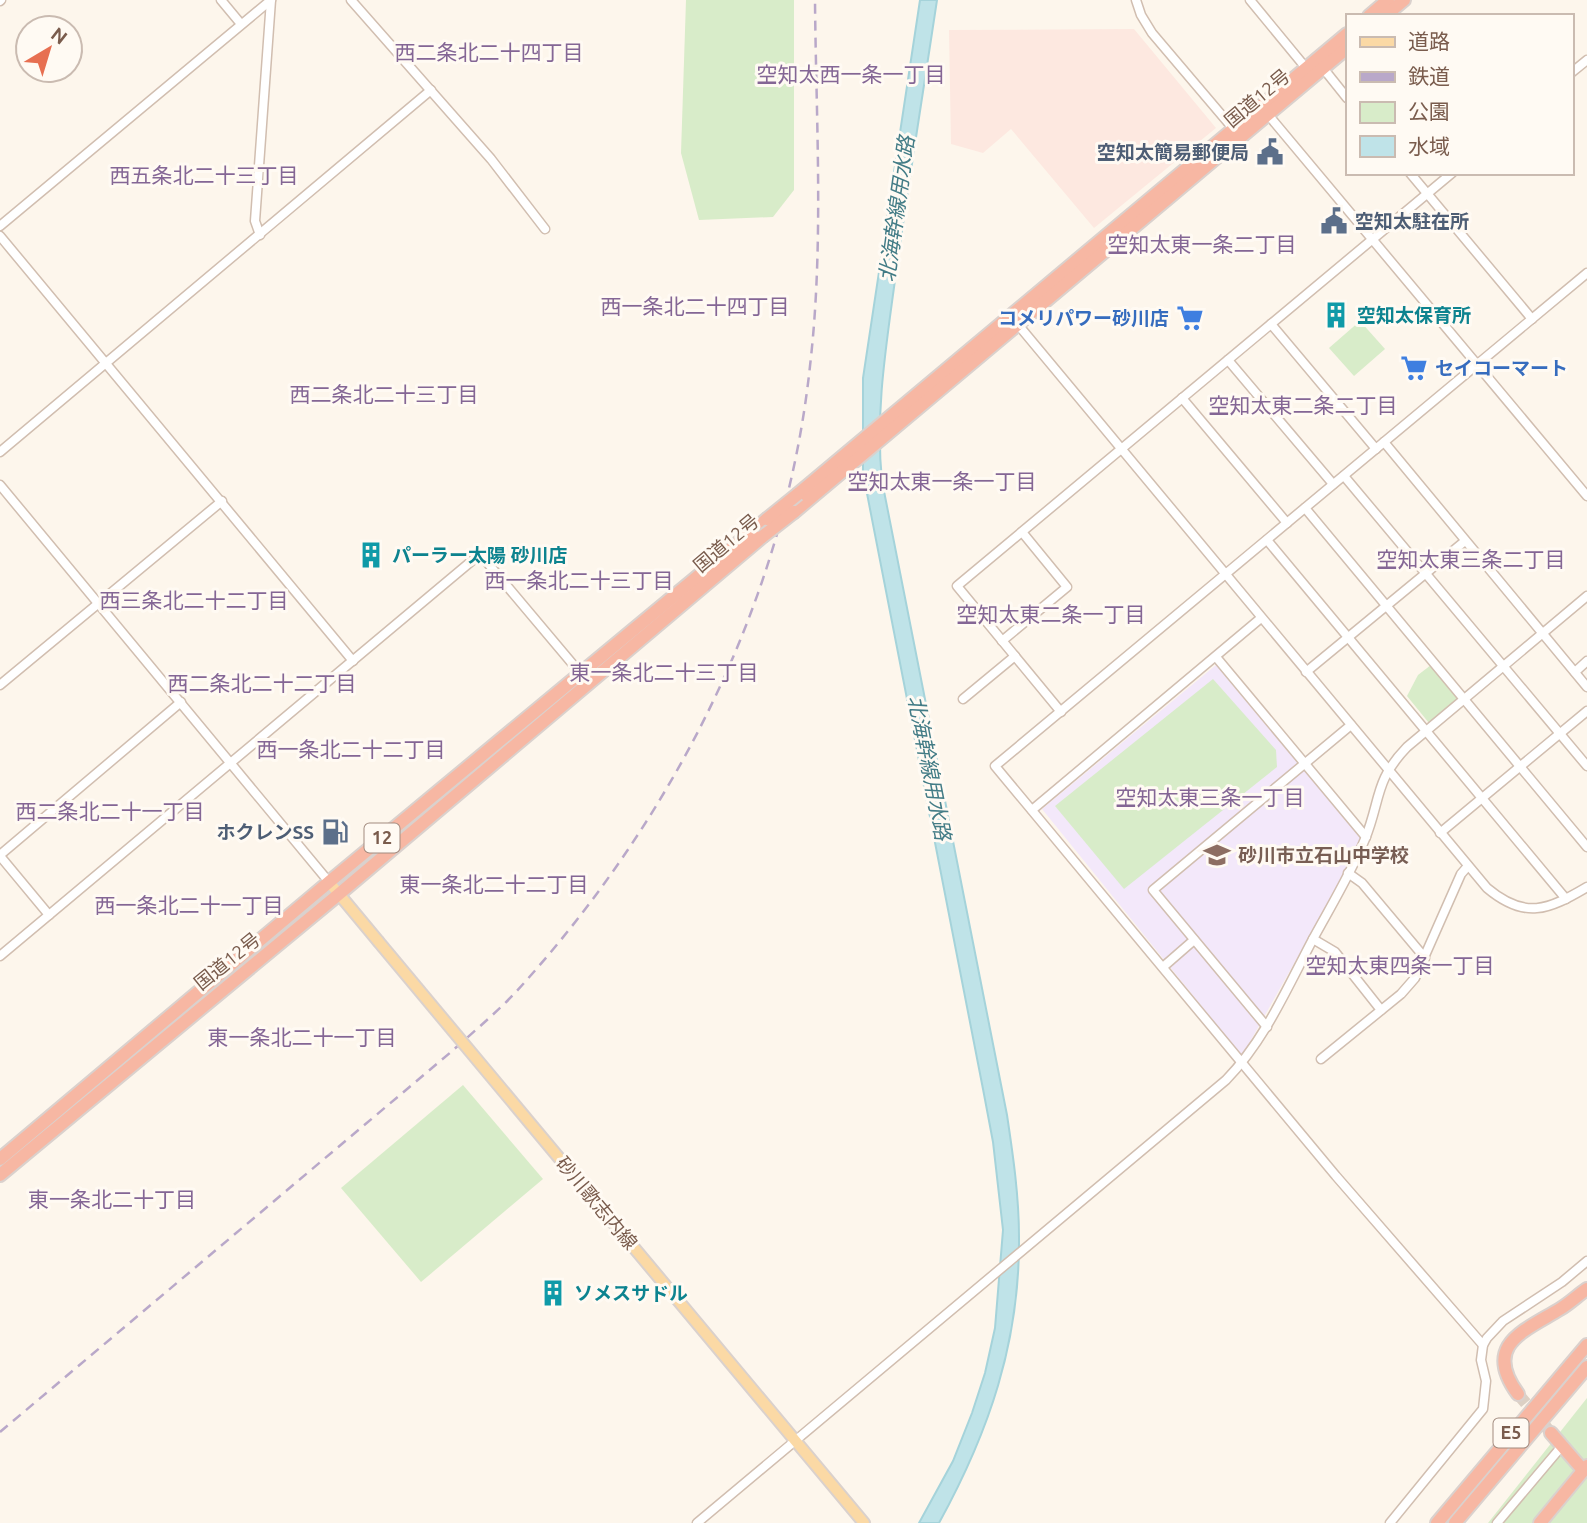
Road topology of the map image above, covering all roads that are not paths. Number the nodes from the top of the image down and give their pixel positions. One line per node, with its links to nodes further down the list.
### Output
1 (221, 0): 10 (street)
2 (271, 0): 10 (street); 26 (street)
3 (351, 0): 17 (street)
4 (1136, 0): 20 (street)
5 (1250, 0): 14 (street)
6 (1388, 0): 8 (highway)
7 (1404, 0): 9 (highway)
8 (1371, 14)
9 (1387, 14)
10 (241, 24): 24 (street)
11 (1346, 35): 14 (highway, 国道12号 / 12)
12 (1346, 49): 15 (highway, 国道12号 / 12)
13 (1587, 60): 16 (street)
14 (1306, 68): 19 (highway, 国道12号 / 12)
15 (1323, 68): 18 (street); 19 (highway, 国道12号 / 12)
16 (1573, 71)
17 (431, 90): 25 (street); 26 (street)
18 (1346, 97)
19 (1265, 110): 20 (highway, 国道12号 / 12); 28 (street)
20 (1237, 133): 31 (highway, 国道12号 / 12)
21 (1412, 175): 23 (street)
22 (1450, 175): 23 (street)
23 (1427, 194): 28 (street); 30 (street)
24 (0, 226)
25 (545, 229)
26 (260, 234): 34 (street)
27 (0, 236): 34 (street)
28 (1372, 239): 32 (street); 35 (street)
29 (1587, 273): 30 (street)
30 (1532, 319): 35 (street)
31 (1014, 320): 38 (street); 41 (highway, 国道12号 / 12)
32 (1271, 324): 33 (street); 39 (street)
33 (1228, 360): 36 (street); 43 (street)
34 (106, 363): 40 (street); 46 (street)
35 (1477, 364): 37 (street); 45 (street)
36 (1182, 398): 38 (street); 48 (street)
37 (1384, 442): 39 (street); 51 (street)
38 (1121, 449): 49 (street); 52 (street)
39 (1376, 449): 42 (street)
40 (0, 452)
41 (851, 456): 68 (highway, 国道12号 / 12, bridge); 94 (highway, 国道12号 / 12, bridge)
42 (1344, 475): 43 (street); 53 (street)
43 (1334, 484): 47 (street)
44 (0, 485): 55 (street)
45 (1587, 496)
46 (222, 501): 55 (street); 63 (street)
47 (1305, 508): 48 (street); 56 (street)
48 (1287, 523): 50 (street)
49 (1022, 531): 60 (street); 60 (street)
50 (1267, 540): 52 (street); 59 (street)
51 (1465, 541): 53 (street); 58 (street)
52 (1226, 573): 57 (street); 75 (street)
53 (1426, 573): 56 (street); 65 (street)
54 (1587, 596): 58 (street)
55 (98, 602): 69 (street); 73 (street)
56 (1387, 606): 59 (street); 72 (street)
57 (1261, 618): 62 (street); 66 (street)
58 (1543, 634): 65 (street); 67 (street)
59 (1349, 638): 66 (street); 77 (street)
60 (1002, 641): 61 (street)
61 (1015, 656): 71 (street); 75 (street)
62 (1216, 657): 80 (street); 85 (street)
63 (353, 661): 68 (street); 79 (street)
64 (1587, 662): 67 (street)
65 (1504, 666): 72 (street); 78 (street)
66 (1306, 672): 76 (street)
67 (1574, 672): 70 (street)
68 (582, 674): 92 (highway, 国道12号 / 12)
69 (0, 685)
70 (1587, 687)
71 (963, 699)
72 (1464, 699): 77 (street); 81 (street)
73 (181, 702): 79 (street); 89 (street)
74 (1587, 711): 78 (street)
75 (1061, 712): 85 (street)
76 (1351, 725): 80 (street); 83 (street)
77 (1427, 731): 83 (street); 84 (street)
78 (1559, 734): 81 (street); 82 (street)
79 (231, 763): 92 (street); 96 (street)
80 (1306, 763): 87 (street); 98 (street)
81 (1520, 766): 84 (street); 88 (street)
82 (1587, 766)
83 (1387, 770): 86 (street); 87 (street)
84 (1482, 798): 86 (street); 95 (street)
85 (1032, 810): 101 (street)
86 (1440, 833): 90 (street)
87 (1366, 837): 91 (street)
88 (1587, 847)
89 (0, 855): 96 (street)
90 (1468, 866): 95 (street); 100 (street)
91 (1348, 873): 97 (street); 100 (street)
92 (329, 882): 94 (main road, 砂川歌志内線); 106 (highway, 国道12号 / 12)
93 (1587, 887): 95 (street)
94 (339, 894): 107 (highway, 国道12号 / 12); 115 (main road, 砂川歌志内線, bridge)
95 (1566, 899)
96 (49, 915): 99 (street)
97 (1313, 939): 102 (street); 103 (street)
98 (1194, 940): 101 (street); 103 (street)
99 (0, 956)
100 (1425, 958): 102 (street)
101 (1163, 967): 105 (street)
102 (1381, 1010): 104 (street)
103 (1267, 1027): 105 (street)
104 (1321, 1059)
105 (1242, 1063): 110 (street); 115 (street)
106 (0, 1159)
107 (0, 1175)
108 (1587, 1261): 110 (street)
109 (1587, 1289): 113 (highway)
110 (1483, 1345): 120 (street)
111 (1587, 1345): 121 (highway, E5)
112 (1587, 1367): 122 (highway, E5)
113 (1518, 1394)
114 (1551, 1433): 116 (highway)
115 (796, 1440): 118 (street); 119 (main road, 砂川歌志内線)
116 (1562, 1446): 117 (highway); 123 (street)
117 (1585, 1468): 124 (highway)
118 (697, 1523)
119 (864, 1523)
120 (1390, 1523)
121 (1437, 1523)
122 (1455, 1523)
123 (1497, 1523)
124 (1540, 1523)

